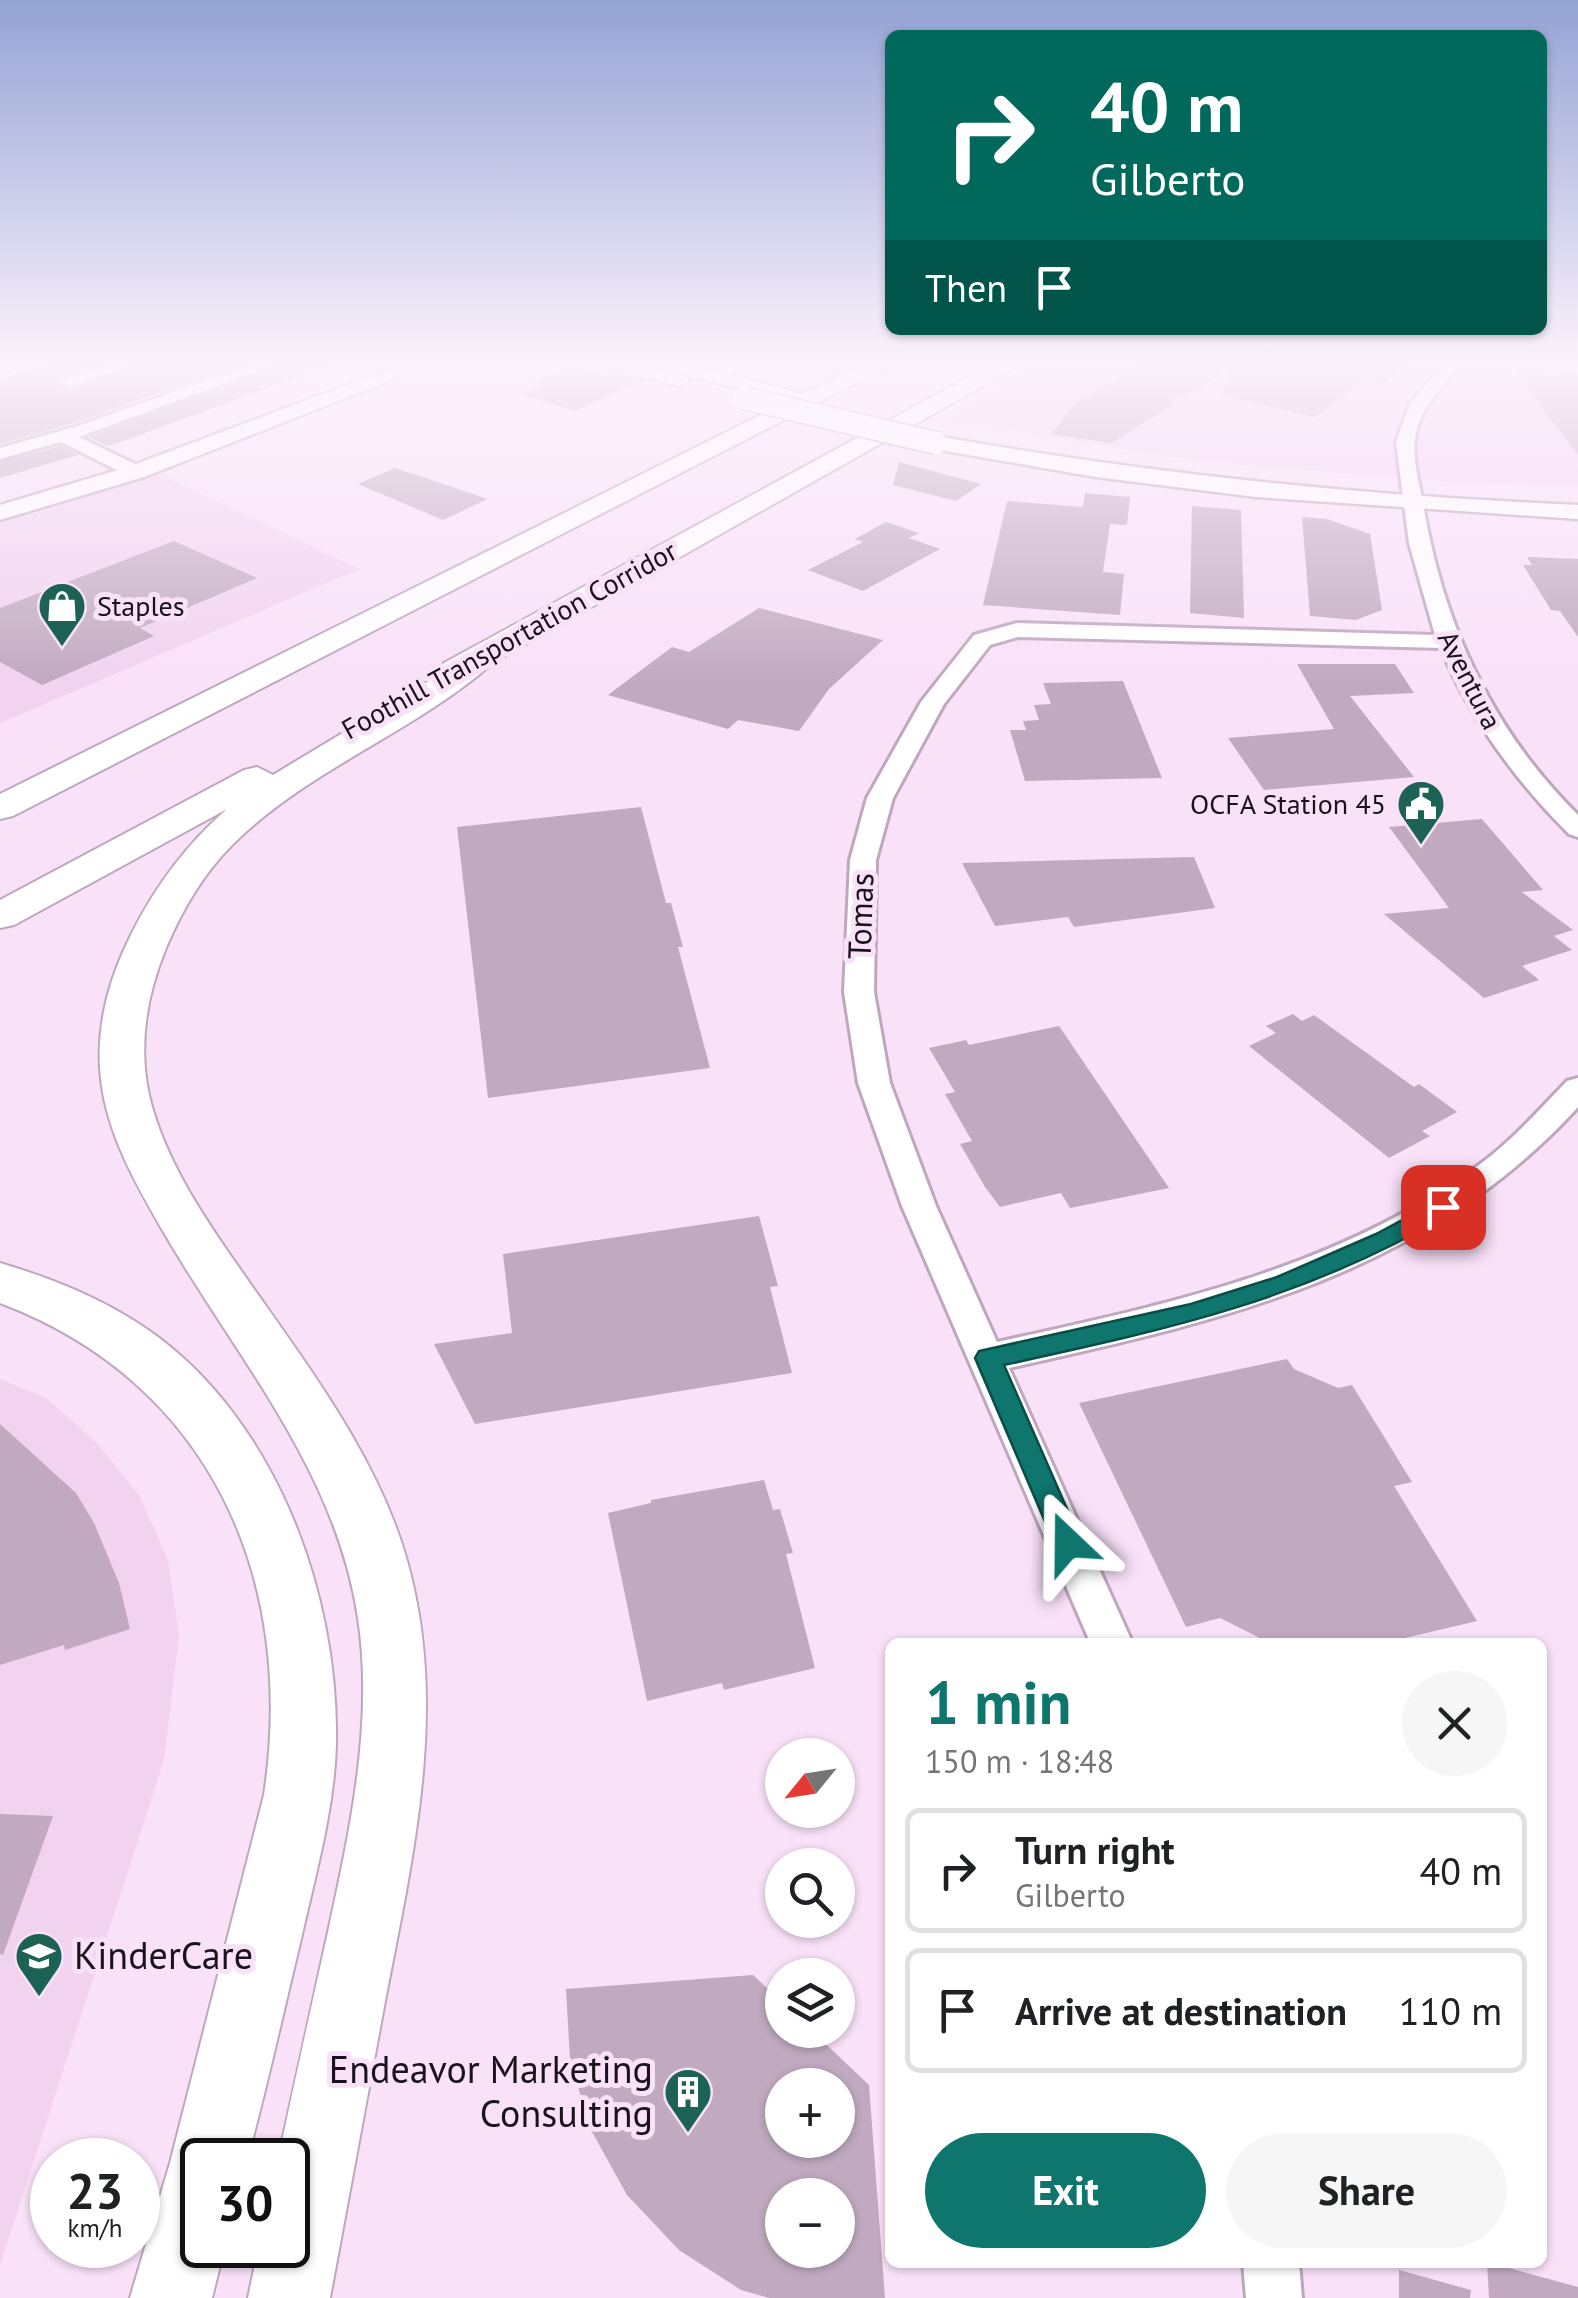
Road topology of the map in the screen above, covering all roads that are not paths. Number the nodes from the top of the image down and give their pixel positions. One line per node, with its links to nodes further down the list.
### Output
1 (122, 468): 7 (main road)
2 (124, 468): 11 (main road)
3 (676, 468): 14 (highway)
4 (821, 468): 13 (highway, Foothill Transportation Corridor)
5 (1165, 468): 8 (main road, bridge)
6 (1409, 468): 8 (street, Aventura)
7 (0, 497)
8 (1412, 499): 9 (main road); 10 (main road); 12 (street, Aventura)
9 (1578, 499)
10 (1578, 512)
11 (0, 513)
12 (1446, 642): 17 (street, Aventura); 21 (street, Tomas)
13 (483, 655): 18 (highway, Foothill Transportation Corridor); 27 (highway)
14 (284, 667): 15 (highway); 16 (highway)
15 (0, 794)
16 (0, 808)
17 (1578, 829)
18 (0, 916)
19 (1578, 1088): 21 (street)
20 (0, 1282): 23 (highway)
21 (988, 1358): 22 (street, Tomas)
22 (1108, 1638)
23 (214, 2138)
24 (180, 2264): 26 (highway)
25 (1272, 2268): 28 (street)
26 (171, 2298)
27 (289, 2298)
28 (1274, 2298)

